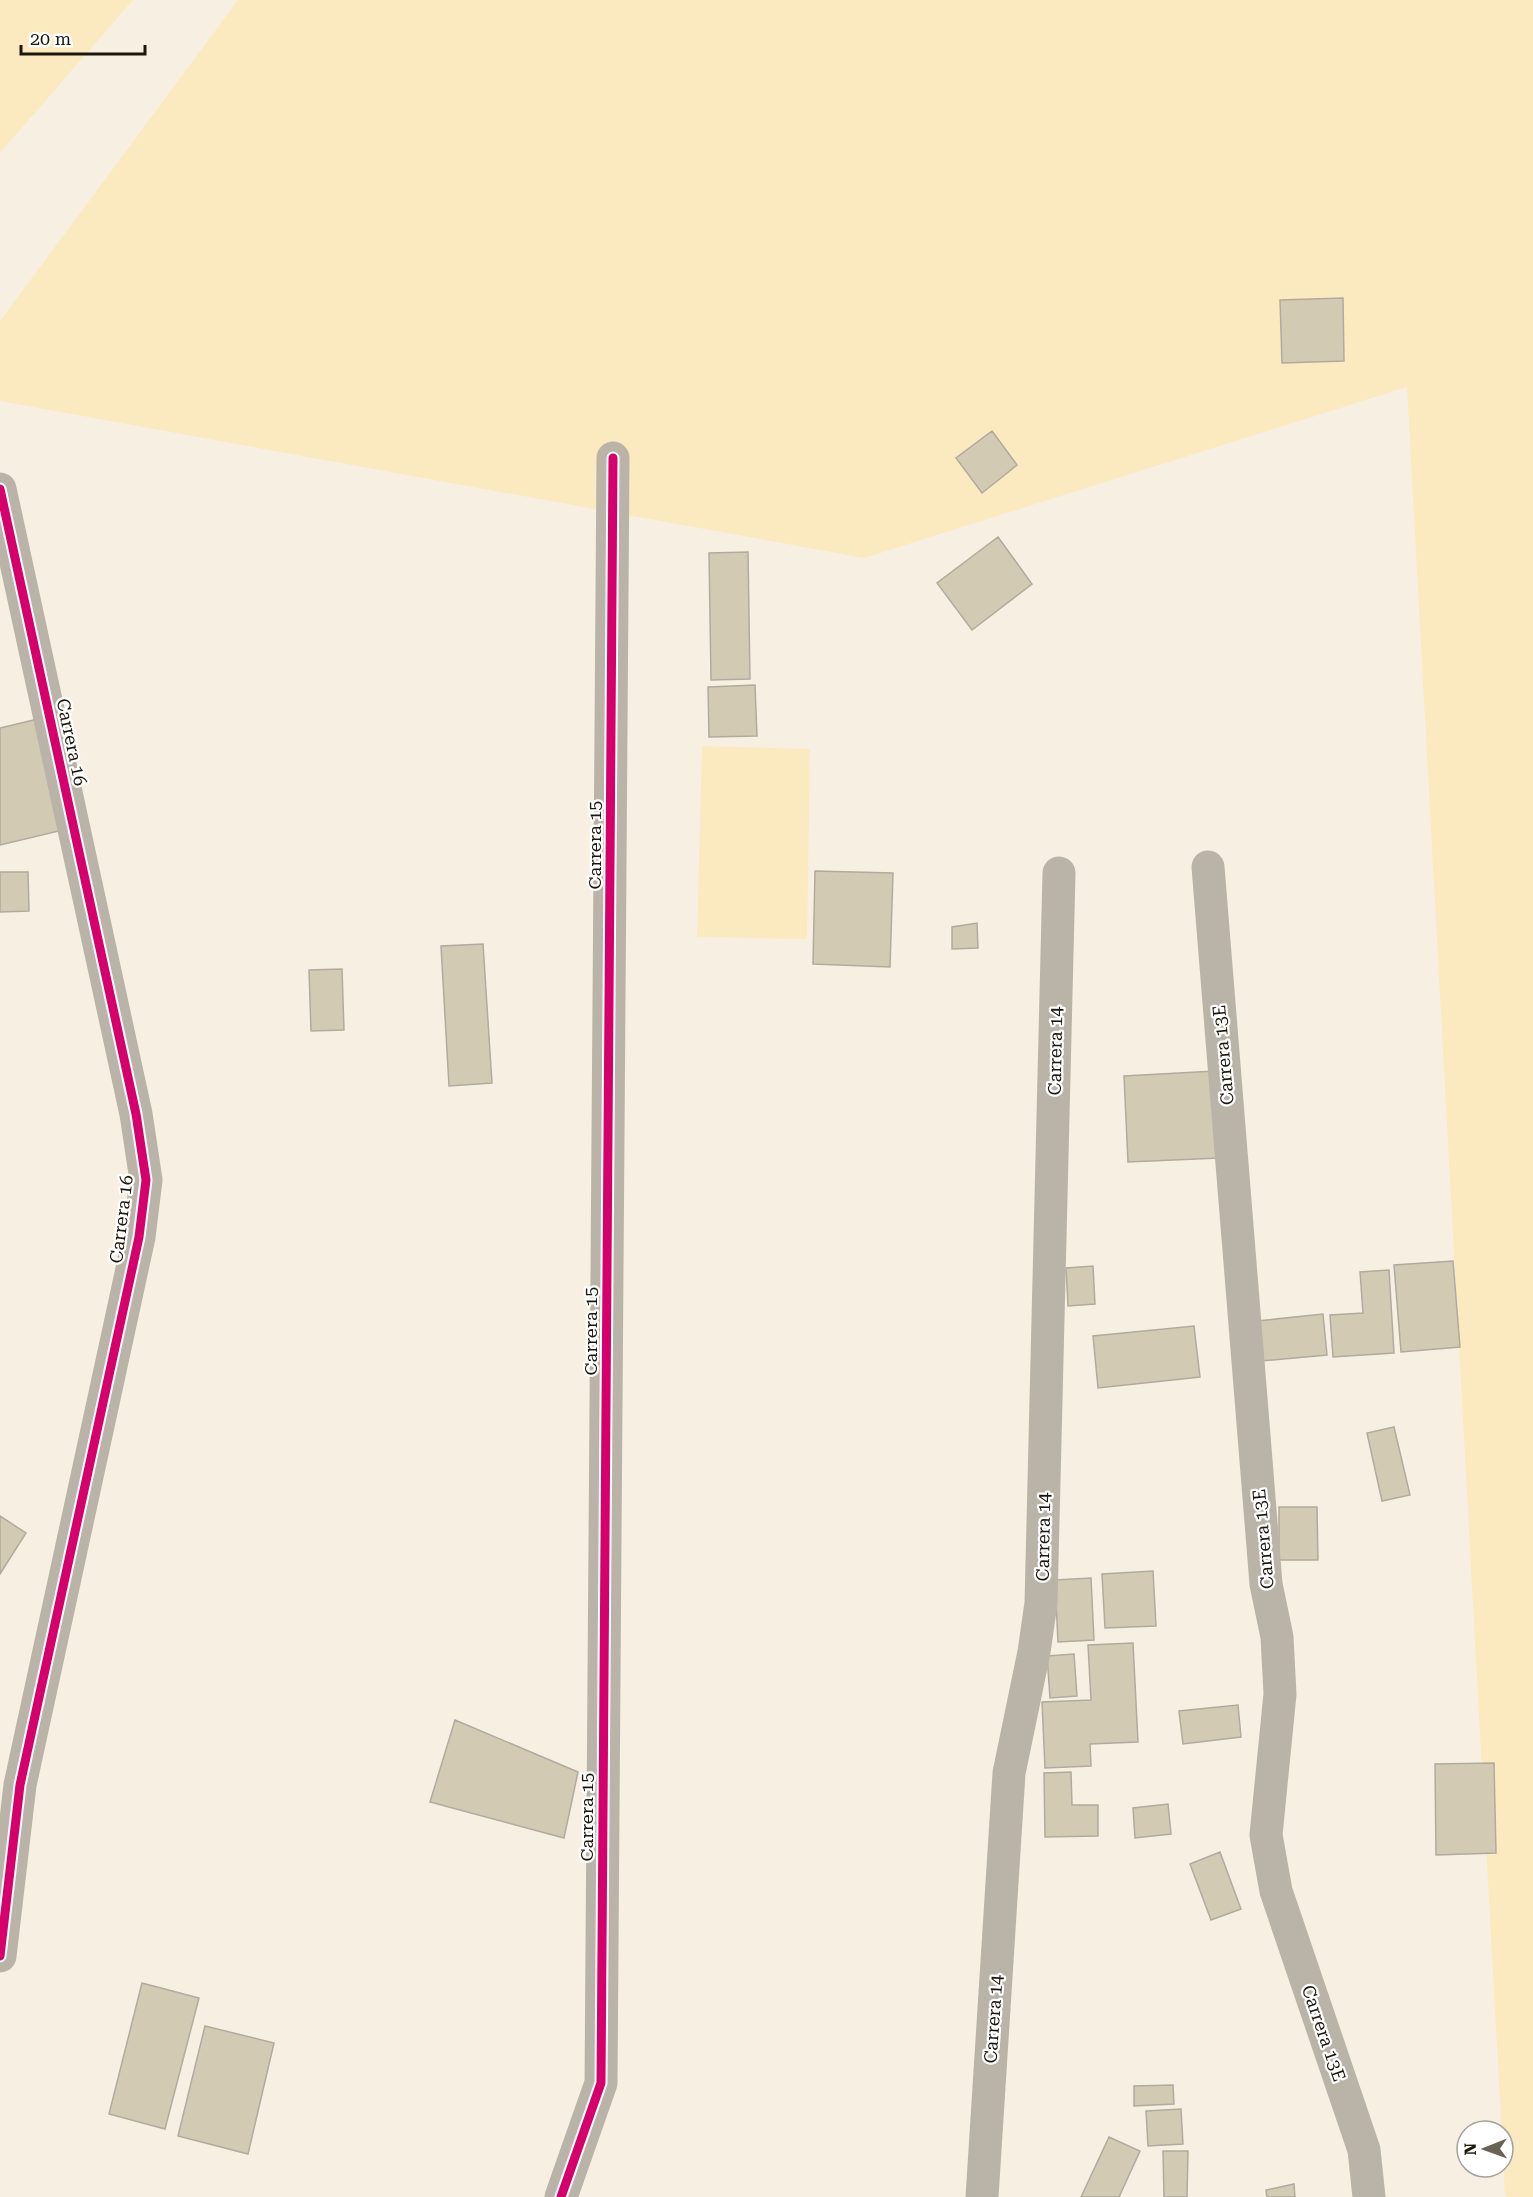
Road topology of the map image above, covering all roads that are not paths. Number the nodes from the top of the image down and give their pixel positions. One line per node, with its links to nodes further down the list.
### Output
1 (613, 458): 6 (street, Carrera 15)
2 (0, 489): 5 (street, Carrera 16)
3 (1208, 867): 8 (street, Carrera 13E)
4 (1059, 873): 7 (street, Carrera 14)
5 (0, 1956)
6 (561, 2197)
7 (981, 2197)
8 (1369, 2197)

